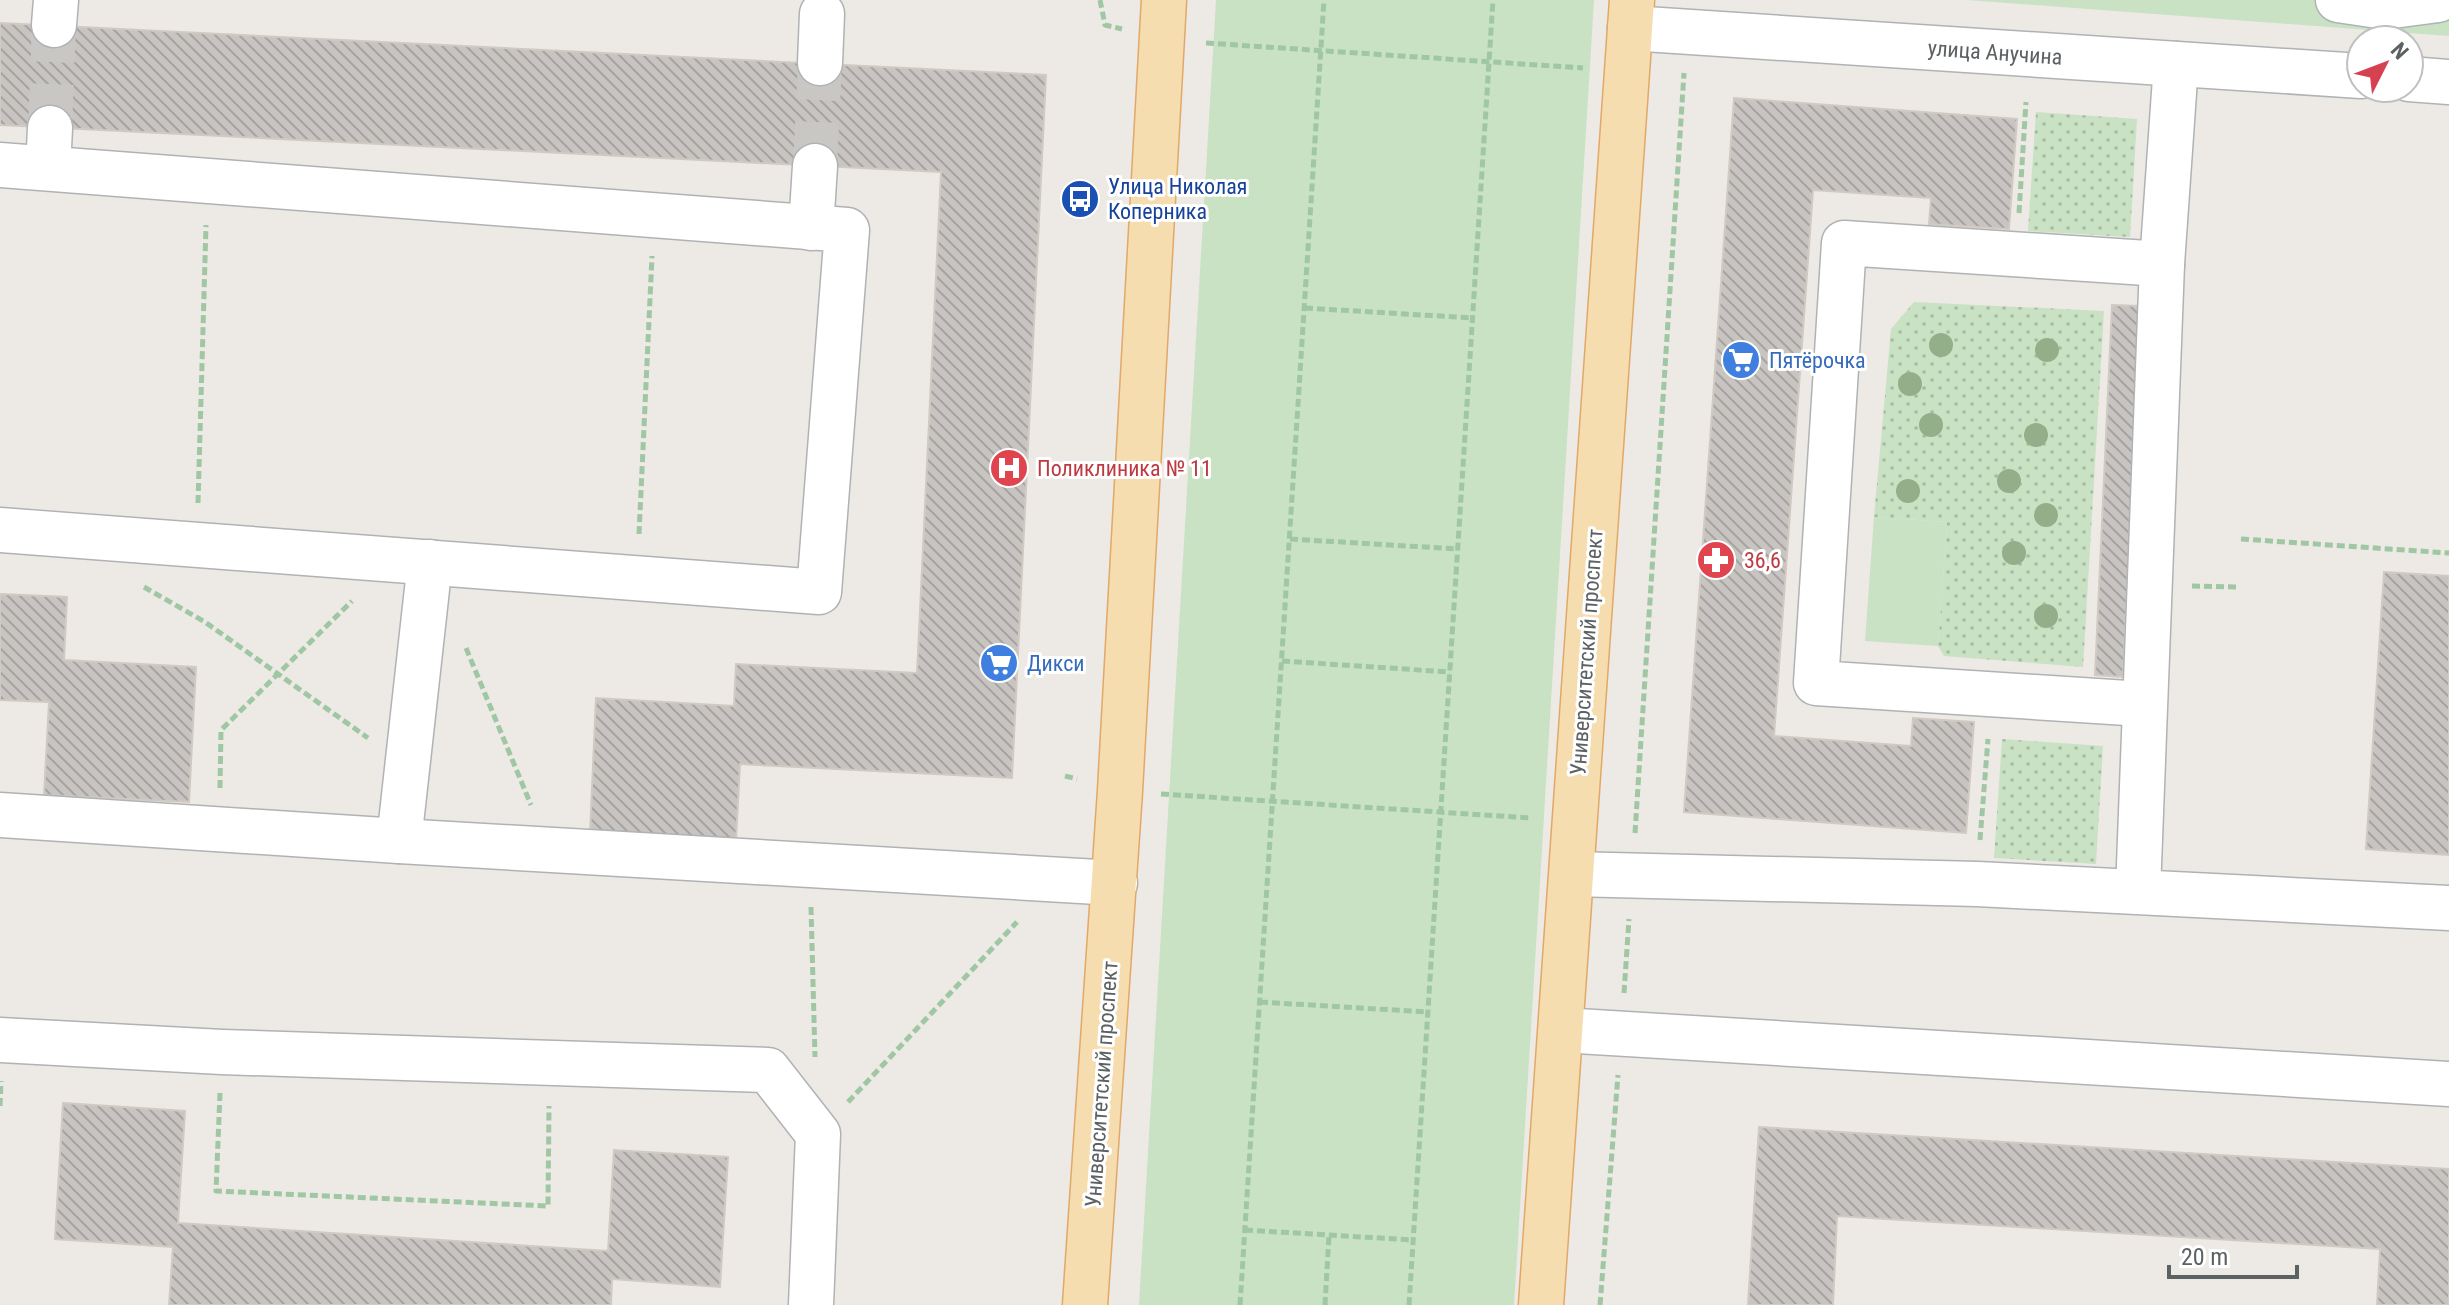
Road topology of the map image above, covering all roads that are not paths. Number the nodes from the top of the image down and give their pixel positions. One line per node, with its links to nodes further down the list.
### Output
1 (2338, 0): 2 (street)
2 (2438, 0)
3 (822, 14): 6 (street)
4 (1631, 14): 7 (street, улица Анучина); 20 (main road, Университетский проспект)
5 (1163, 20): 21 (main road, Университетский проспект)
6 (820, 63)
7 (2176, 64): 8 (street, улица Анучина); 14 (street)
8 (2345, 75)
9 (2425, 80): 10 (street)
10 (2449, 82)
11 (0, 165): 13 (street)
12 (815, 166): 13 (street)
13 (811, 228): 16 (street)
14 (2162, 264): 17 (street); 17 (street)
15 (0, 530): 16 (street)
16 (412, 560): 19 (street)
17 (2143, 704): 22 (street)
18 (0, 815): 19 (street)
19 (399, 841): 21 (street)
20 (1572, 874): 22 (street); 24 (main road, Университетский проспект)
21 (1115, 883): 28 (main road, Университетский проспект)
22 (2138, 891): 23 (street)
23 (2449, 908)
24 (1561, 1030): 26 (street); 29 (main road, Университетский проспект)
25 (0, 1040): 27 (street)
26 (2449, 1084)
27 (811, 1305)
28 (1085, 1305)
29 (1541, 1305)

